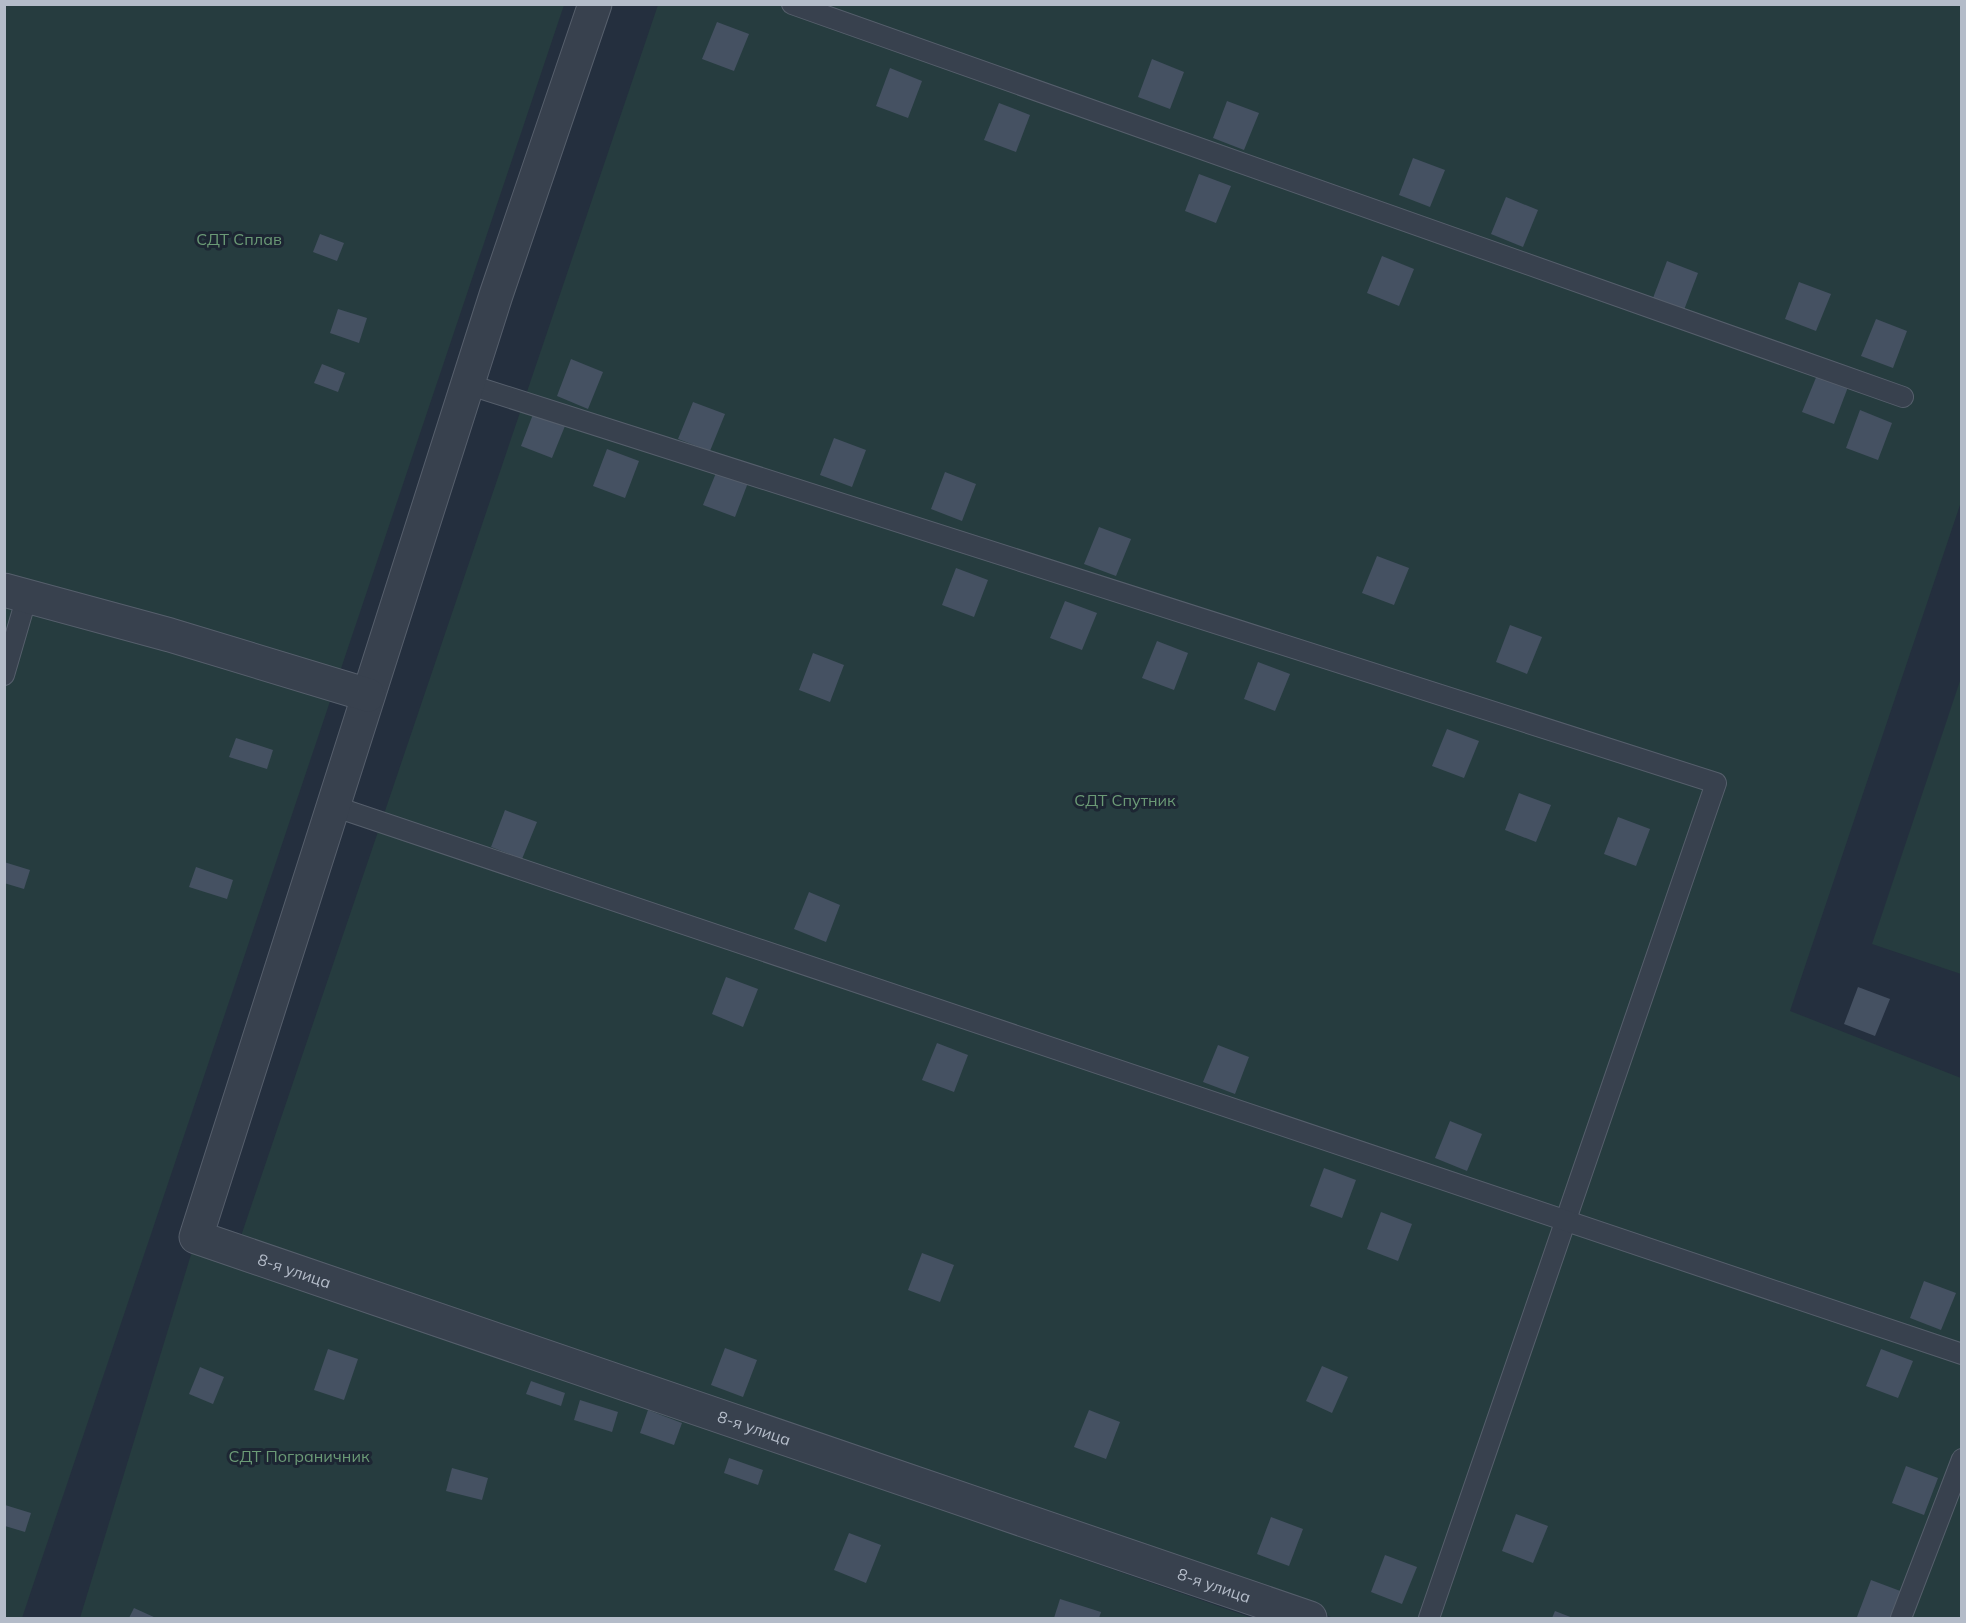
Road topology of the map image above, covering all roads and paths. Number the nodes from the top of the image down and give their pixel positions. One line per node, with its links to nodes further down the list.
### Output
1 (595, 4): 3 (street)
2 (792, 4): 4 (lane)
3 (467, 384): 7 (street); 9 (lane)
4 (1903, 397)
5 (16, 593): 6 (lane); 7 (street)
6 (4, 675)
7 (369, 695): 8 (street)
8 (333, 806): 9 (lane); 12 (street, 8-я улица)
9 (1566, 1220): 10 (lane); 13 (lane)
10 (1962, 1354)
11 (1962, 1459): 14 (lane)
12 (1311, 1618)
13 (1429, 1618)
14 (1901, 1618)

